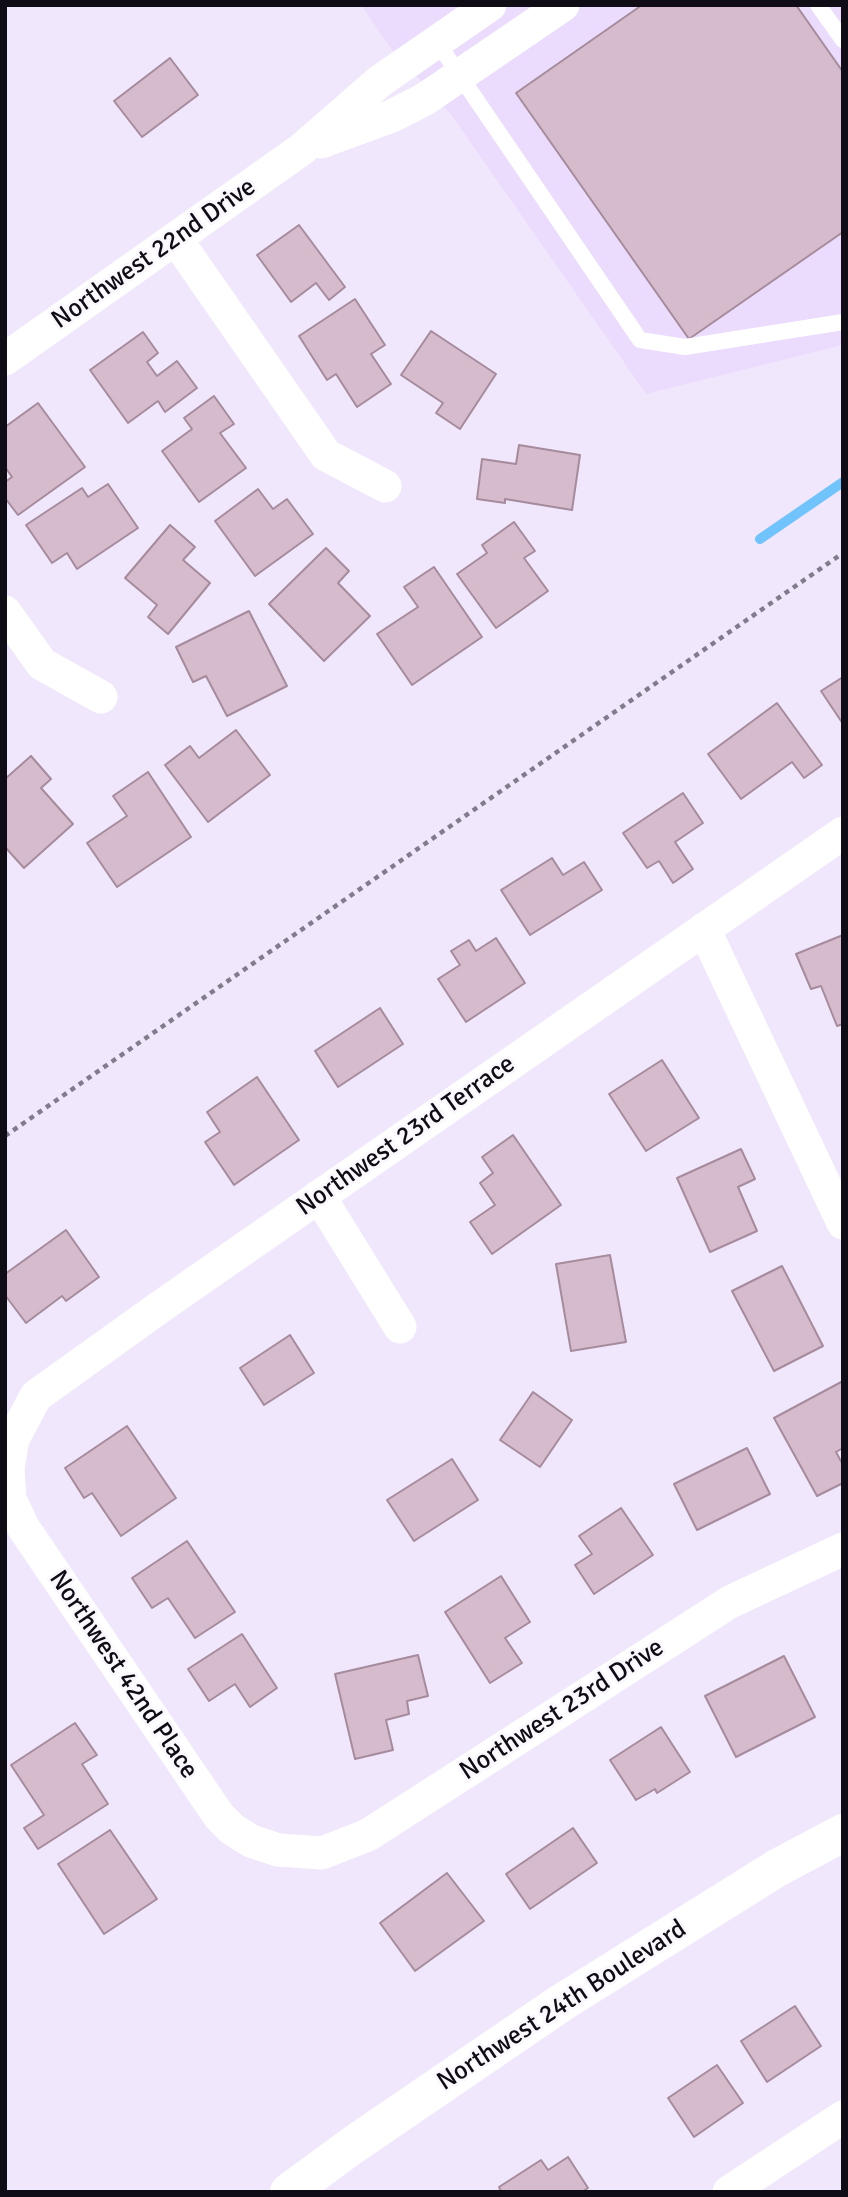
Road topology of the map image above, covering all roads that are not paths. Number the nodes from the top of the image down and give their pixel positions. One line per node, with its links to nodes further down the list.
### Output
1 (490, 5): 5 (street, Northwest 22nd Drive)
2 (563, 5): 6 (street, Northwest 22nd Drive)
3 (818, 5): 4 (lane)
4 (843, 40)
5 (437, 42): 6 (lane); 7 (street, Northwest 22nd Drive)
6 (460, 75): 7 (street, Northwest 22nd Drive); 9 (lane)
7 (302, 149): 8 (street, Northwest 22nd Drive)
8 (176, 239): 10 (street, Northwest 22nd Drive); 11 (street)
9 (843, 322)
10 (5, 359)
11 (385, 486)
12 (5, 612): 13 (street)
13 (101, 697)
14 (843, 833): 15 (street, Northwest 23rd Terrace)
15 (704, 929): 16 (street, Northwest 23rd Terrace); 17 (street)
16 (319, 1196): 18 (street); 19 (street, Northwest 23rd Terrace)
17 (843, 1223)
18 (400, 1327)
19 (8, 1468): 22 (street, Northwest 42nd Place)
20 (843, 1549): 22 (street, Northwest 23rd Drive)
21 (843, 1833): 24 (street, Northwest 24th Boulevard)
22 (278, 1850)
23 (843, 2117): 25 (street)
24 (289, 2192)
25 (729, 2192)

